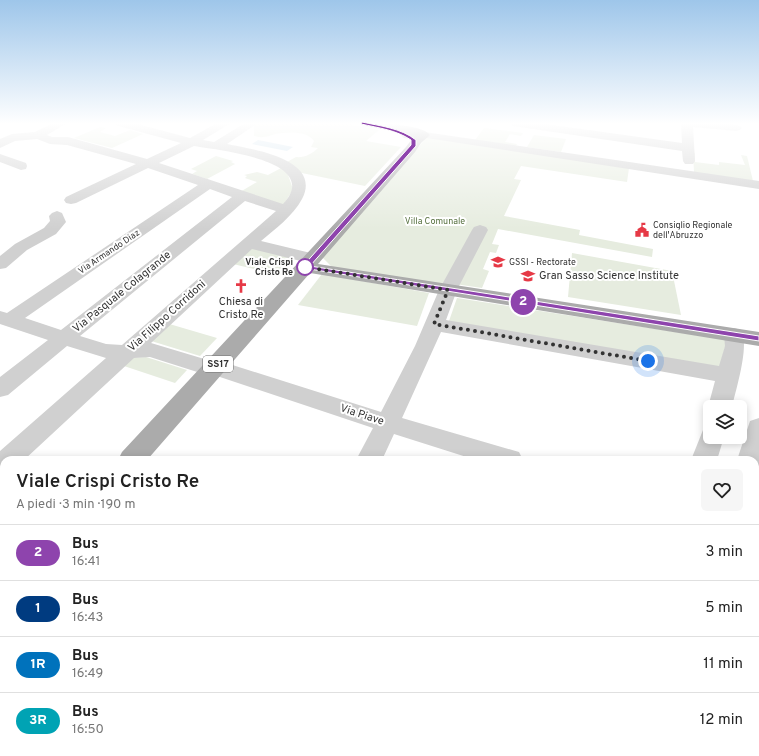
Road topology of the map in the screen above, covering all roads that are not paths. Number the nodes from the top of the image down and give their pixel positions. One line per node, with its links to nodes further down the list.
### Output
1 (0, 158): 9 (street)
2 (130, 158): 8 (street)
3 (157, 158): 8 (street)
4 (267, 158): 15 (street, Via Filippo Corridoni)
5 (403, 158): 20 (main road, SS17)
6 (584, 158): 10 (street)
7 (689, 158): 10 (street)
8 (147, 163): 11 (street); 14 (street)
9 (21, 166)
10 (689, 174): 12 (street)
11 (209, 184): 13 (street); 22 (street, Via Armando Diaz)
12 (759, 185)
13 (243, 195): 15 (street); 25 (street, Via Pasquale Colagrande)
14 (71, 200)
15 (286, 210): 18 (street, Via Filippo Corridoni)
16 (57, 216): 19 (street)
17 (480, 230): 21 (street)
18 (248, 243): 20 (street); 27 (street, Via Filippo Corridoni)
19 (1, 262)
20 (309, 263): 21 (main road); 28 (main road, SS17)
21 (448, 290): 23 (street); 24 (main road)
22 (5, 319): 25 (street, Via Piave)
23 (434, 324): 29 (street); 32 (street)
24 (734, 335): 26 (main road); 29 (street)
25 (65, 338): 27 (street, Via Piave); 30 (street, Via Pasquale Colagrande)
26 (759, 339)
27 (128, 351): 28 (street, Via Piave); 35 (street, Via Filippo Corridoni)
28 (221, 370): 32 (street, Via Piave); 36 (main road, SS17)
29 (728, 375): 31 (street)
30 (0, 389)
31 (722, 400)
32 (387, 423): 37 (street); 38 (street, Via Piave)
33 (759, 428): 40 (street)
34 (710, 444): 39 (street)
35 (11, 456)
36 (135, 456)
37 (371, 456)
38 (497, 456)
39 (705, 456)
40 (751, 456)

